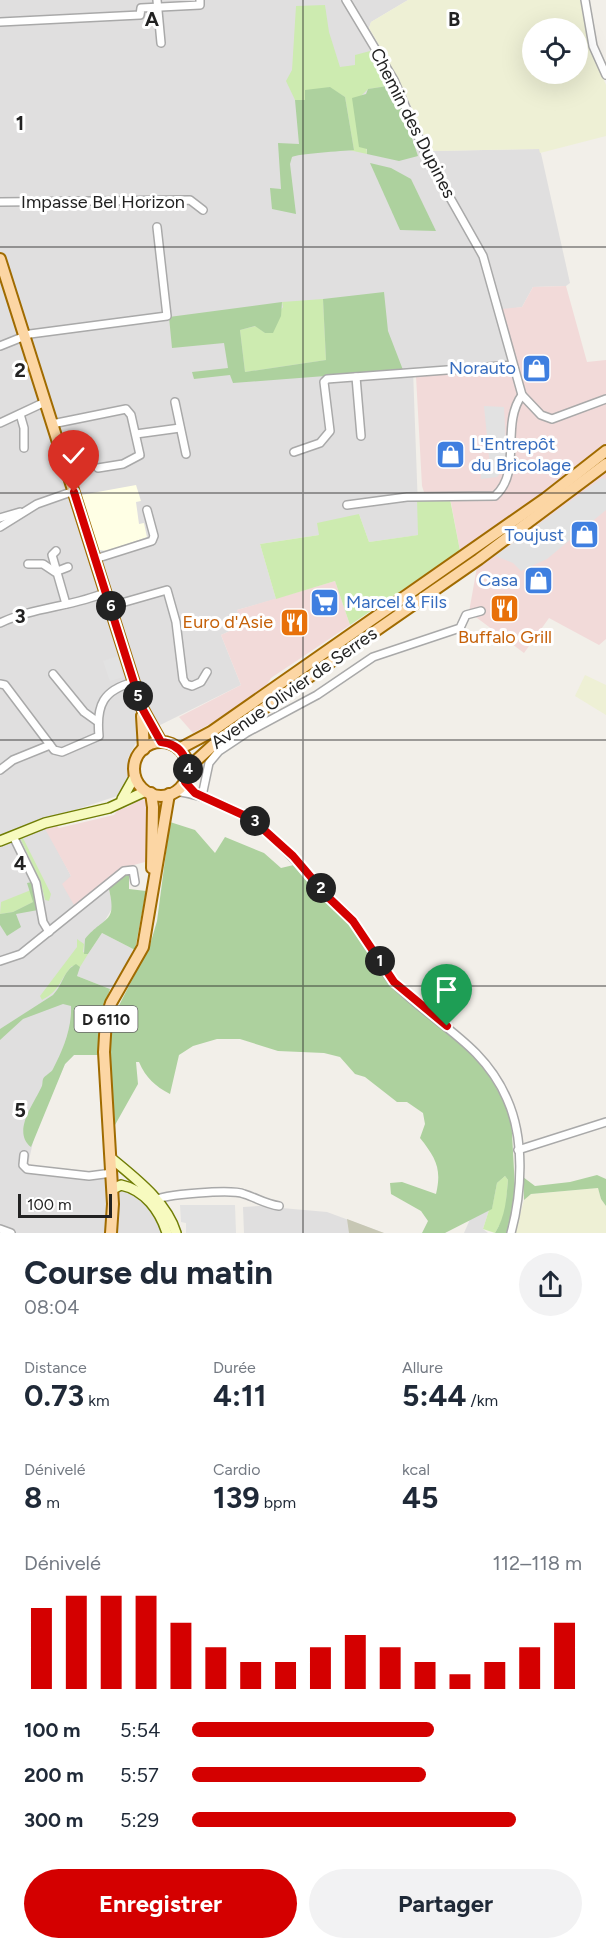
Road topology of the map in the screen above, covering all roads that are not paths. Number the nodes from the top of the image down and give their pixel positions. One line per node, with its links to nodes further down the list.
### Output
1 (200, 0): 4 (street)
2 (346, 0): 14 (street, Chemin des Dupines)
3 (585, 0): 7 (street)
4 (158, 4): 5 (street); 6 (street)
5 (0, 22)
6 (161, 42)
7 (606, 75)
8 (0, 202): 9 (street, Impasse Bel Horizon)
9 (203, 210)
10 (157, 227): 12 (street)
11 (0, 259): 12 (main road)
12 (25, 335): 13 (street); 18 (main road)
13 (0, 346)
14 (512, 365): 15 (street); 16 (street, Chemin des Dupines)
15 (356, 377): 25 (street); 28 (street)
16 (522, 395): 17 (street, Chemin des Dupines); 33 (street)
17 (606, 399)
18 (45, 402): 20 (street); 22 (main road)
19 (175, 402): 23 (street)
20 (20, 414): 21 (street); 26 (street)
21 (0, 423)
22 (52, 424): 24 (street); 32 (main road)
23 (180, 428): 24 (street); 29 (street)
24 (136, 434): 31 (street)
25 (361, 436)
26 (24, 448)
27 (606, 451): 56 (main road, Avenue Olivier de Serres)
28 (294, 452)
29 (186, 454)
30 (606, 464): 58 (main road, Avenue Olivier de Serres)
31 (98, 468)
32 (74, 492): 35 (street); 39 (main road)
33 (347, 505)
34 (147, 510): 39 (street)
35 (24, 511): 36 (street); 37 (street)
36 (0, 518)
37 (0, 527)
38 (56, 551): 42 (street)
39 (95, 559): 43 (main road)
40 (28, 564): 42 (street)
41 (68, 567): 42 (street)
42 (55, 572): 44 (street)
43 (107, 592): 44 (street); 45 (main road)
44 (66, 604): 47 (street)
45 (111, 606): 48 (street); 50 (main road)
46 (481, 610): 64 (street)
47 (0, 623)
48 (207, 672)
49 (53, 674): 53 (street)
50 (134, 682): 52 (main road); 53 (street)
51 (0, 684): 55 (street)
52 (142, 708): 54 (main road); 57 (main road)
53 (98, 722): 55 (street)
54 (161, 742): 56 (main road); 57 (main road)
55 (50, 745): 59 (street)
56 (179, 748): 58 (main road)
57 (144, 749): 60 (main road)
58 (188, 768): 61 (main road)
59 (0, 770)
60 (135, 776): 62 (main road); 65 (street)
61 (185, 782): 63 (main road); 64 (street)
62 (149, 792): 63 (main road); 65 (street); 69 (main road, D 6110)
63 (172, 793): 64 (street); 69 (main road, D 6110)
64 (199, 795): 73 (street)
65 (119, 803): 66 (street)
66 (13, 836): 67 (street); 70 (street)
67 (0, 841)
68 (135, 882): 70 (street)
69 (153, 890): 75 (main road, D 6110)
70 (49, 932): 71 (street)
71 (0, 962)
72 (606, 1122): 73 (street)
73 (518, 1150): 85 (street)
74 (24, 1155): 76 (street)
75 (111, 1158): 76 (main road, D 6110); 78 (street)
76 (112, 1173): 77 (main road, D 6110)
77 (113, 1189): 78 (street); 82 (main road, D 6110)
78 (153, 1201): 79 (street); 83 (street); 84 (street)
79 (279, 1206)
80 (0, 1230): 81 (street)
81 (10, 1233)
82 (111, 1233)
83 (167, 1233)
84 (176, 1233)
85 (511, 1233)

